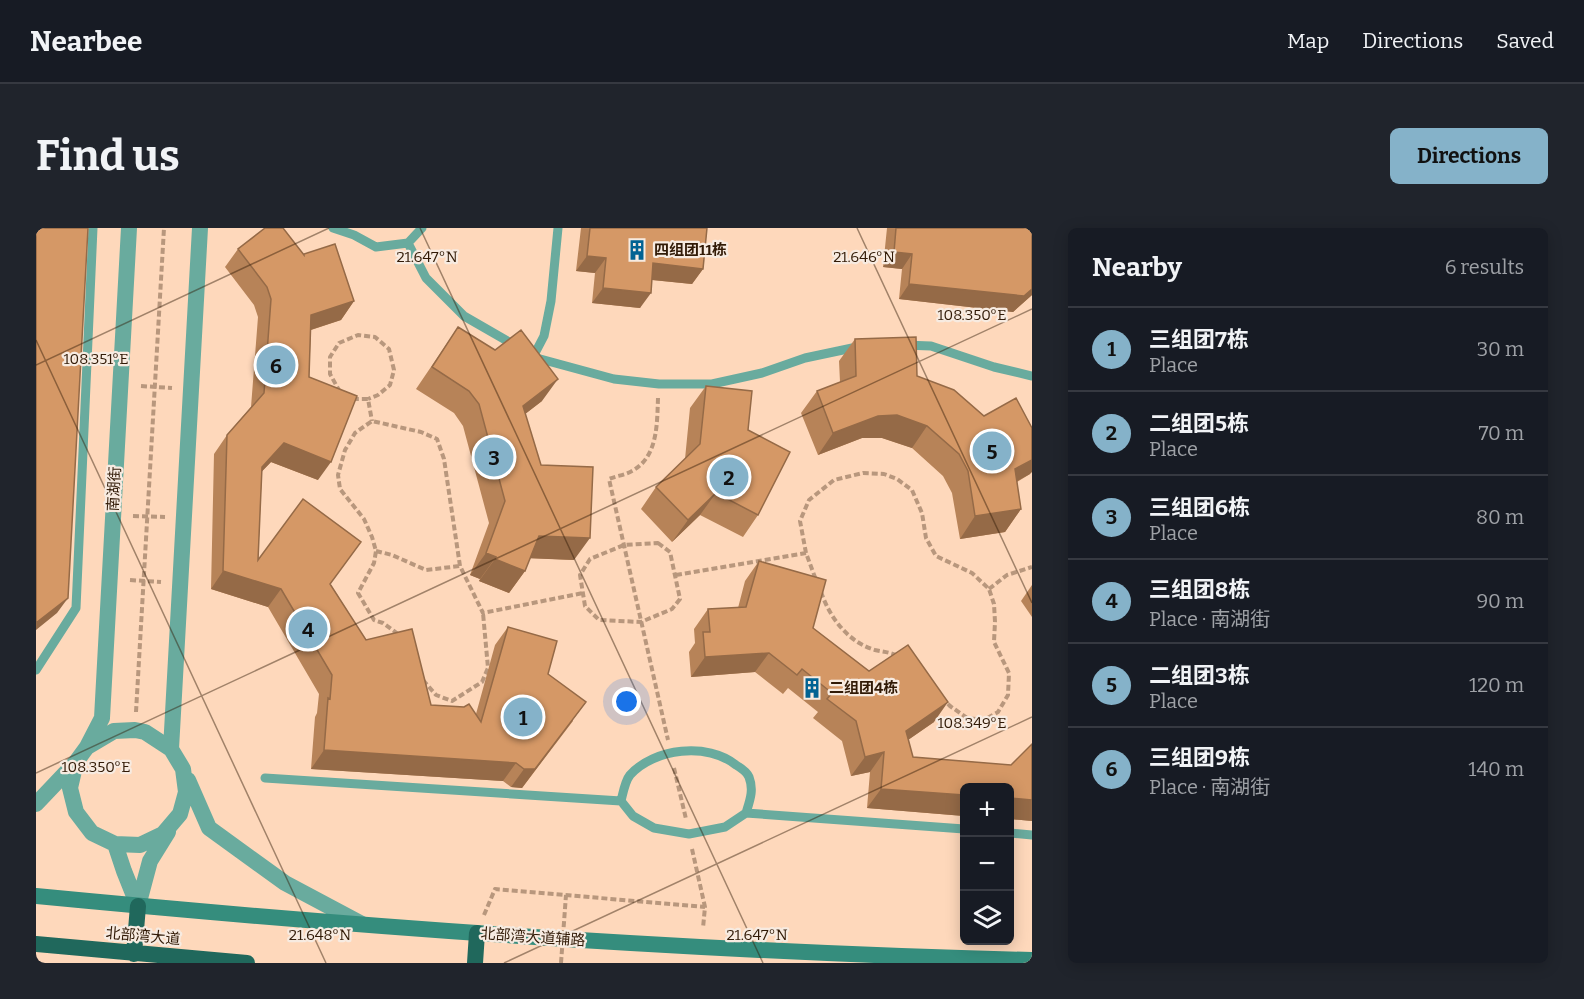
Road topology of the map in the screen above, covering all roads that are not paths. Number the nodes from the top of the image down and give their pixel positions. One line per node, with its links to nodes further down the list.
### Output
1 (93, 228): 12 (lane)
2 (129, 228): 13 (street, 南湖街)
3 (200, 228): 14 (street)
4 (333, 228): 7 (lane)
5 (422, 228): 7 (lane)
6 (558, 228): 10 (lane)
7 (408, 243): 10 (lane)
8 (867, 344): 10 (lane)
9 (899, 345): 11 (lane)
10 (533, 357)
11 (1032, 376)
12 (36, 670)
13 (87, 747): 14 (street); 15 (street)
14 (171, 749): 16 (street)
15 (76, 762): 19 (street); 25 (street)
16 (183, 769): 21 (street); 28 (street)
17 (265, 778): 18 (lane)
18 (621, 801): 20 (lane); 20 (lane)
19 (36, 804)
20 (746, 813): 22 (lane)
21 (180, 814): 25 (street); 27 (street)
22 (960, 830)
23 (1014, 833): 24 (lane)
24 (1032, 835)
25 (115, 844): 27 (street)
26 (36, 896): 27 (main road, 北部湾大道辅路)
27 (138, 906): 28 (main road, 北部湾大道辅路); 31 (highway)
28 (362, 924): 29 (main road, 北部湾大道辅路)
29 (477, 933): 32 (main road, 北部湾大道辅路); 34 (highway)
30 (36, 944): 31 (highway, 北部湾大道)
31 (134, 954): 33 (highway, 北部湾大道)
32 (1032, 960)
33 (247, 963)
34 (475, 963)

